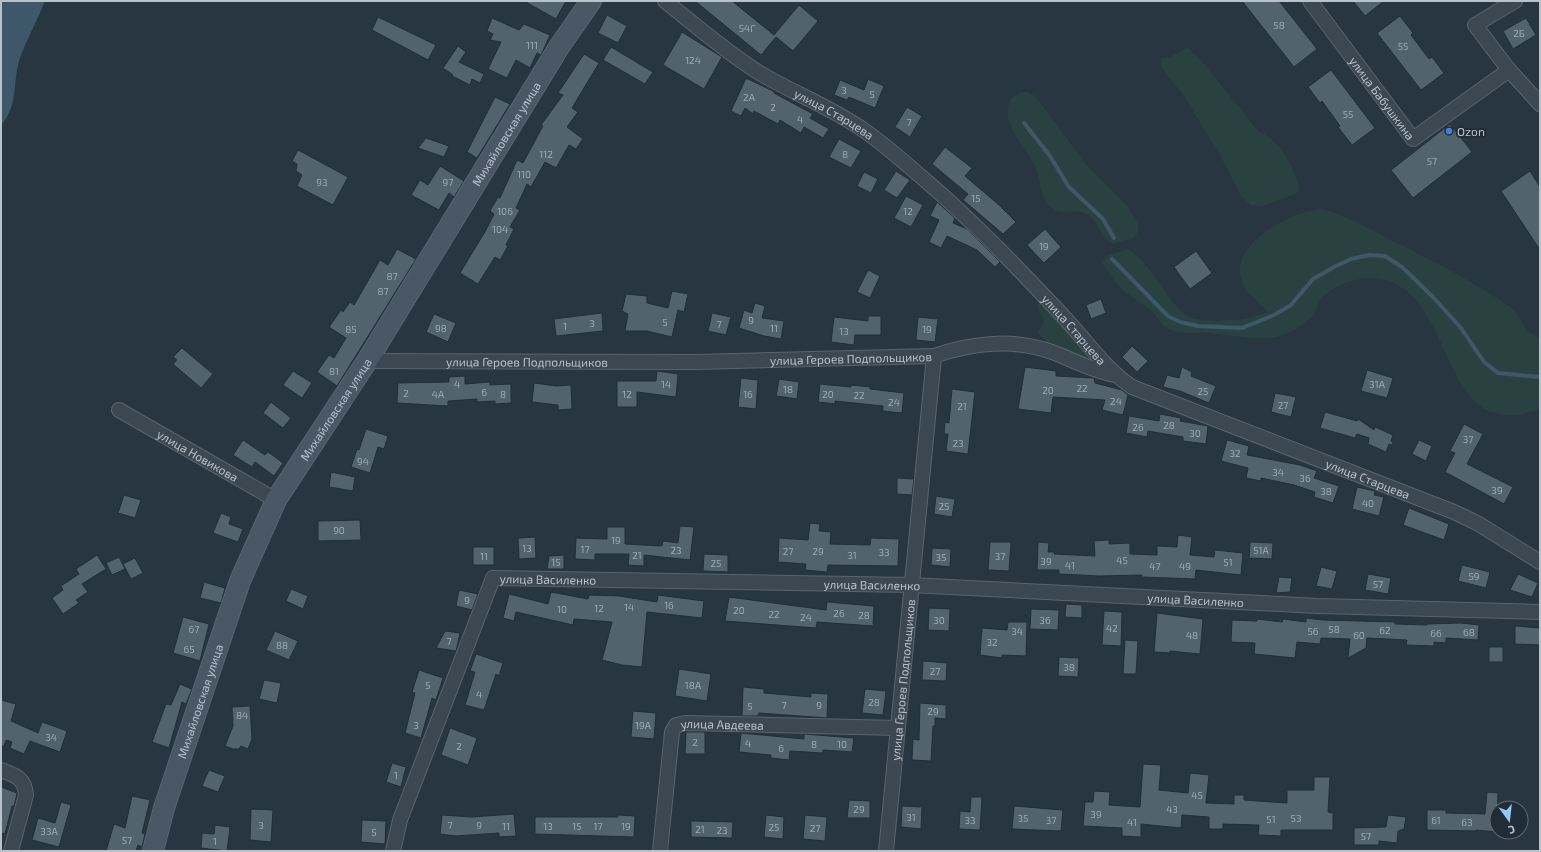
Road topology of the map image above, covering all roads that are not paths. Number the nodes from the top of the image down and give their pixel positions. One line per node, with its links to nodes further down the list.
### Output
1 (590, 1): 8 (street, Михайловская улица)
2 (665, 1): 9 (street, улица Старцева)
3 (1310, 1): 5 (street, улица Бабушкина)
4 (1515, 1): 5 (street)
5 (1509, 70): 6 (street)
6 (1540, 104)
7 (934, 356): 8 (street, улица Героев Подпольщиков); 9 (street); 13 (street, улица Героев Подпольщиков)
8 (367, 361): 11 (street, Михайловская улица)
9 (1115, 375): 12 (street, улица Старцева)
10 (119, 410): 11 (street, улица Новикова)
11 (276, 500): 18 (street, Михайловская улица)
12 (1540, 562)
13 (911, 585): 14 (street, улица Василенко); 15 (street, улица Героев Подпольщиков); 19 (street, улица Василенко)
14 (1540, 612)
15 (897, 728): 20 (street, улица Авдеева); 21 (street, улица Героев Подпольщиков)
16 (1, 770): 17 (street)
17 (11, 851)
18 (153, 851)
19 (393, 851)
20 (660, 851)
21 (886, 851)

